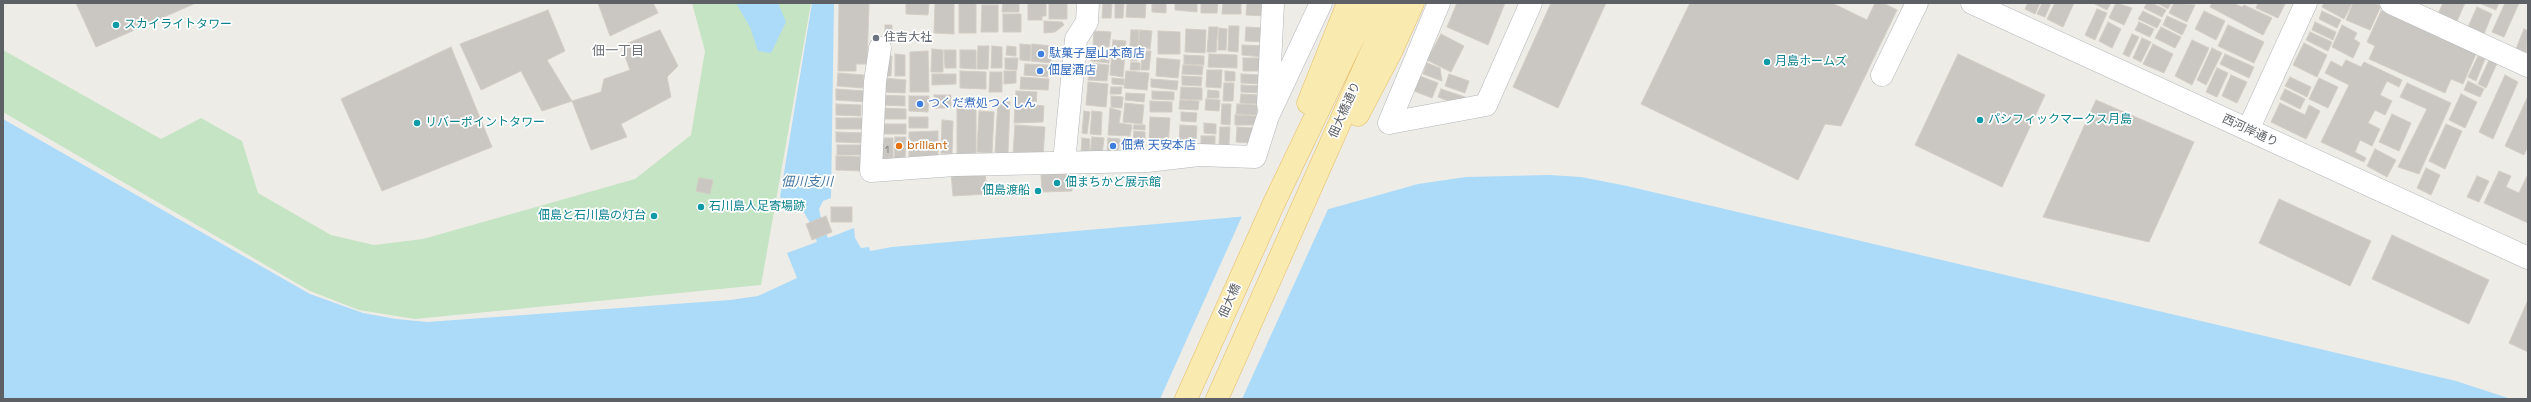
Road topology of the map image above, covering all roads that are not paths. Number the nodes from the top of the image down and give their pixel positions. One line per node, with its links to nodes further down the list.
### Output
1 (1088, 3): 19 (street)
2 (1273, 3): 17 (street)
3 (1321, 3): 17 (street)
4 (1348, 3): 20 (main road)
5 (1370, 3): 20 (main road, 佃大橋通り)
6 (1393, 3): 21 (main road, 佃大橋通り)
7 (1413, 3): 21 (main road)
8 (1439, 3): 9 (street)
9 (1532, 3)
10 (1917, 3): 16 (street)
11 (1972, 3): 18 (street, 西河岸通り)
12 (2306, 3): 18 (street)
13 (2391, 3): 15 (street)
14 (880, 48): 19 (street)
15 (2528, 66)
16 (1882, 75)
17 (1268, 116): 19 (street)
18 (2248, 130): 22 (street, 西河岸通り)
19 (1064, 162)
20 (1274, 203): 23 (main road, 佃大橋)
21 (1298, 217): 24 (main road)
22 (2528, 258)
23 (1186, 399)
24 (1216, 399)

